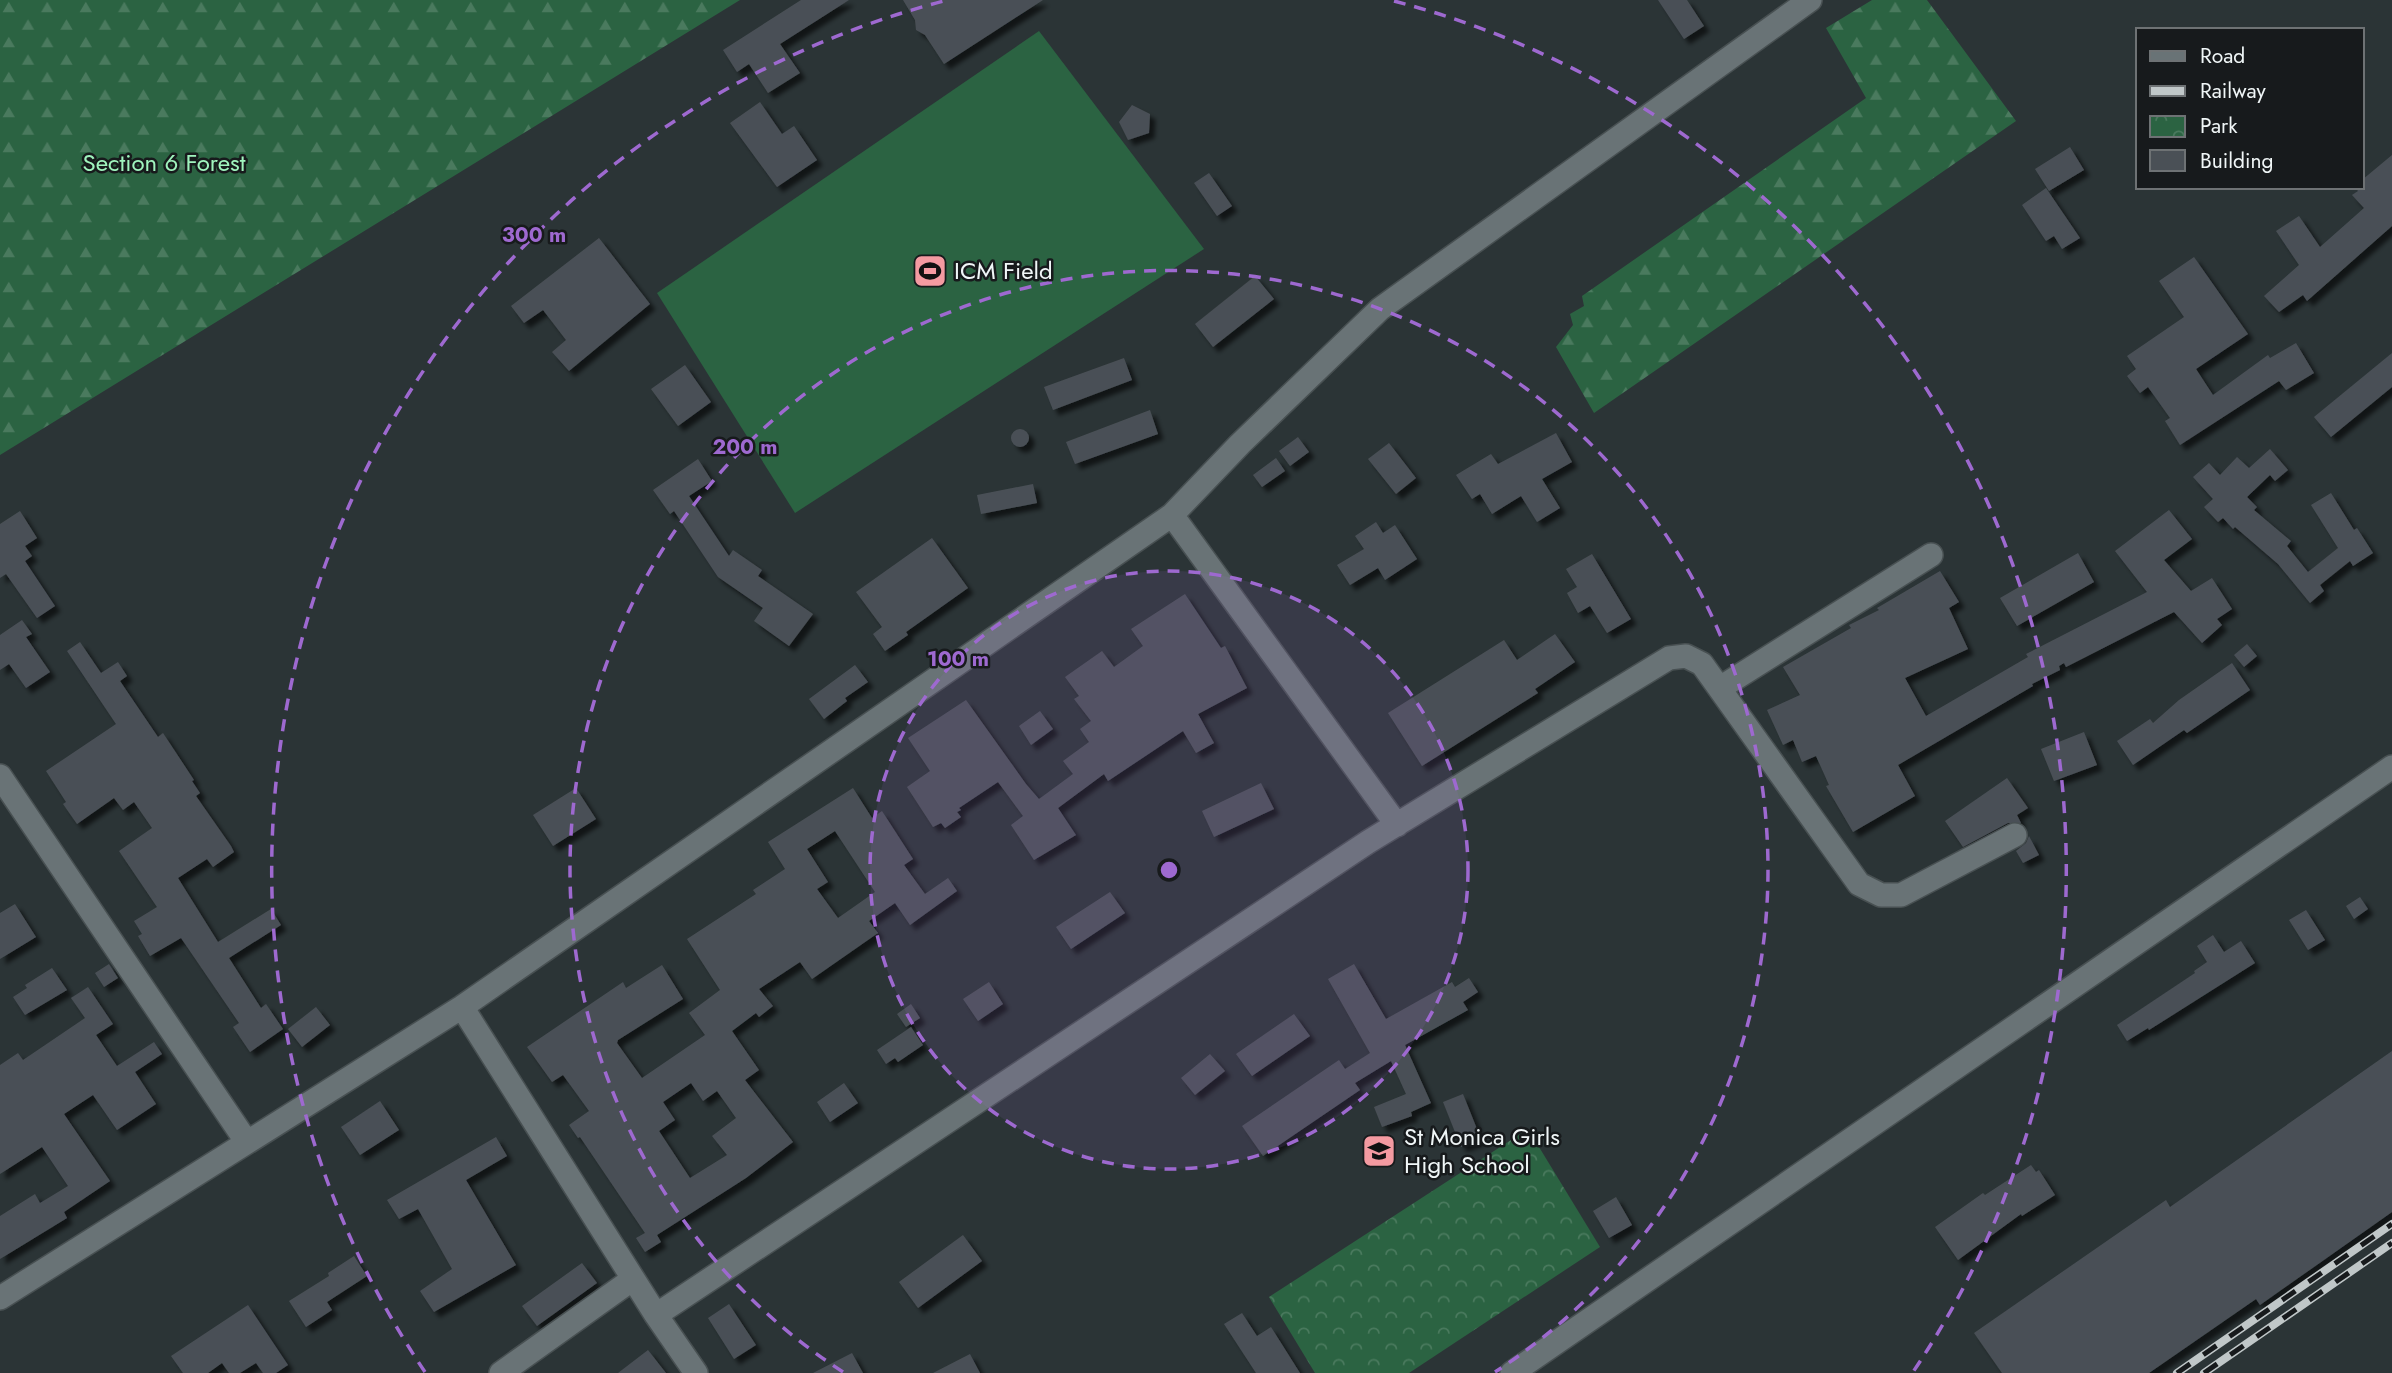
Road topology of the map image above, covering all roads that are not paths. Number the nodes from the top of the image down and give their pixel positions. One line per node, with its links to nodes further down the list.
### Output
1 (1810, 0): 2 (street)
2 (1172, 515): 7 (street); 9 (street)
3 (1931, 555): 4 (street)
4 (1720, 688): 7 (street); 8 (street)
5 (2392, 767): 16 (street)
6 (0, 776): 10 (street)
7 (1397, 825): 13 (street)
8 (2015, 835)
9 (462, 1007): 10 (street); 11 (street)
10 (246, 1141): 12 (street)
11 (634, 1279): 13 (street); 14 (street)
12 (0, 1298)
13 (656, 1315): 15 (street)
14 (501, 1373)
15 (696, 1373)
16 (1512, 1373)

